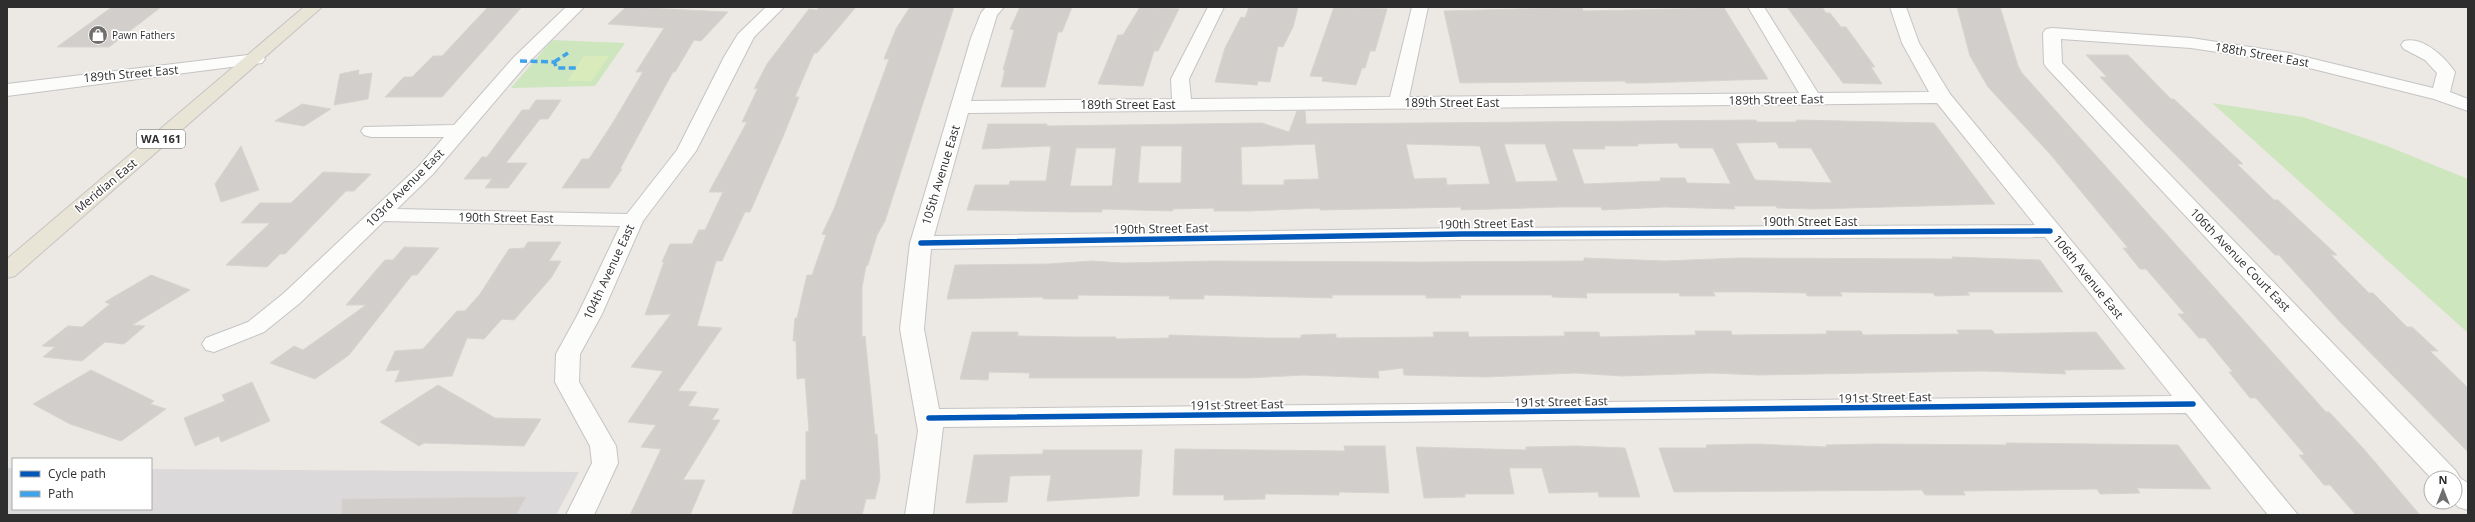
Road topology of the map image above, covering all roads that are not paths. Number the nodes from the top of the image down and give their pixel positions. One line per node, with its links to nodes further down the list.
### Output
1 (314, 7): 11 (main road, Meridian East / WA 161)
2 (576, 7): 21 (street, 103rd Avenue East)
3 (776, 7): 23 (street, 104th Avenue East)
4 (996, 7): 19 (street, 105th Avenue East)
5 (1216, 7): 17 (street)
6 (1420, 7): 16 (street)
7 (1756, 7): 15 (street)
8 (1898, 7): 14 (street, 106th Avenue East)
9 (2052, 33): 13 (street, 188th Street East); 30 (street, 106th Avenue Court East)
10 (2410, 45): 13 (street)
11 (256, 59): 12 (street, 189th Street East); 26 (main road, Meridian East / WA 161)
12 (7, 90)
13 (2440, 95): 18 (street, 188th Street East)
14 (1942, 97): 15 (street, 189th Street East); 24 (street, 106th Avenue East)
15 (1813, 100): 16 (street, 189th Street East)
16 (1398, 103): 17 (street, 189th Street East)
17 (1182, 105): 19 (street, 189th Street East)
18 (2468, 105)
19 (962, 107): 25 (street, 105th Avenue East)
20 (370, 131): 21 (street)
21 (461, 131): 22 (street, 103rd Avenue East)
22 (379, 215): 23 (street, 190th Street East); 27 (street, 103rd Avenue East)
23 (632, 220): 31 (street, 104th Avenue East)
24 (2050, 230): 25 (street, 190th Street East); 28 (street, 106th Avenue East)
25 (921, 243): 29 (street, 105th Avenue East)
26 (7, 271)
27 (214, 344)
28 (2193, 404): 29 (street, 191st Street East); 33 (street, 106th Avenue East)
29 (929, 418): 32 (street, 105th Avenue East)
30 (2439, 470)
31 (580, 515)
32 (919, 515)
33 (2284, 515)

